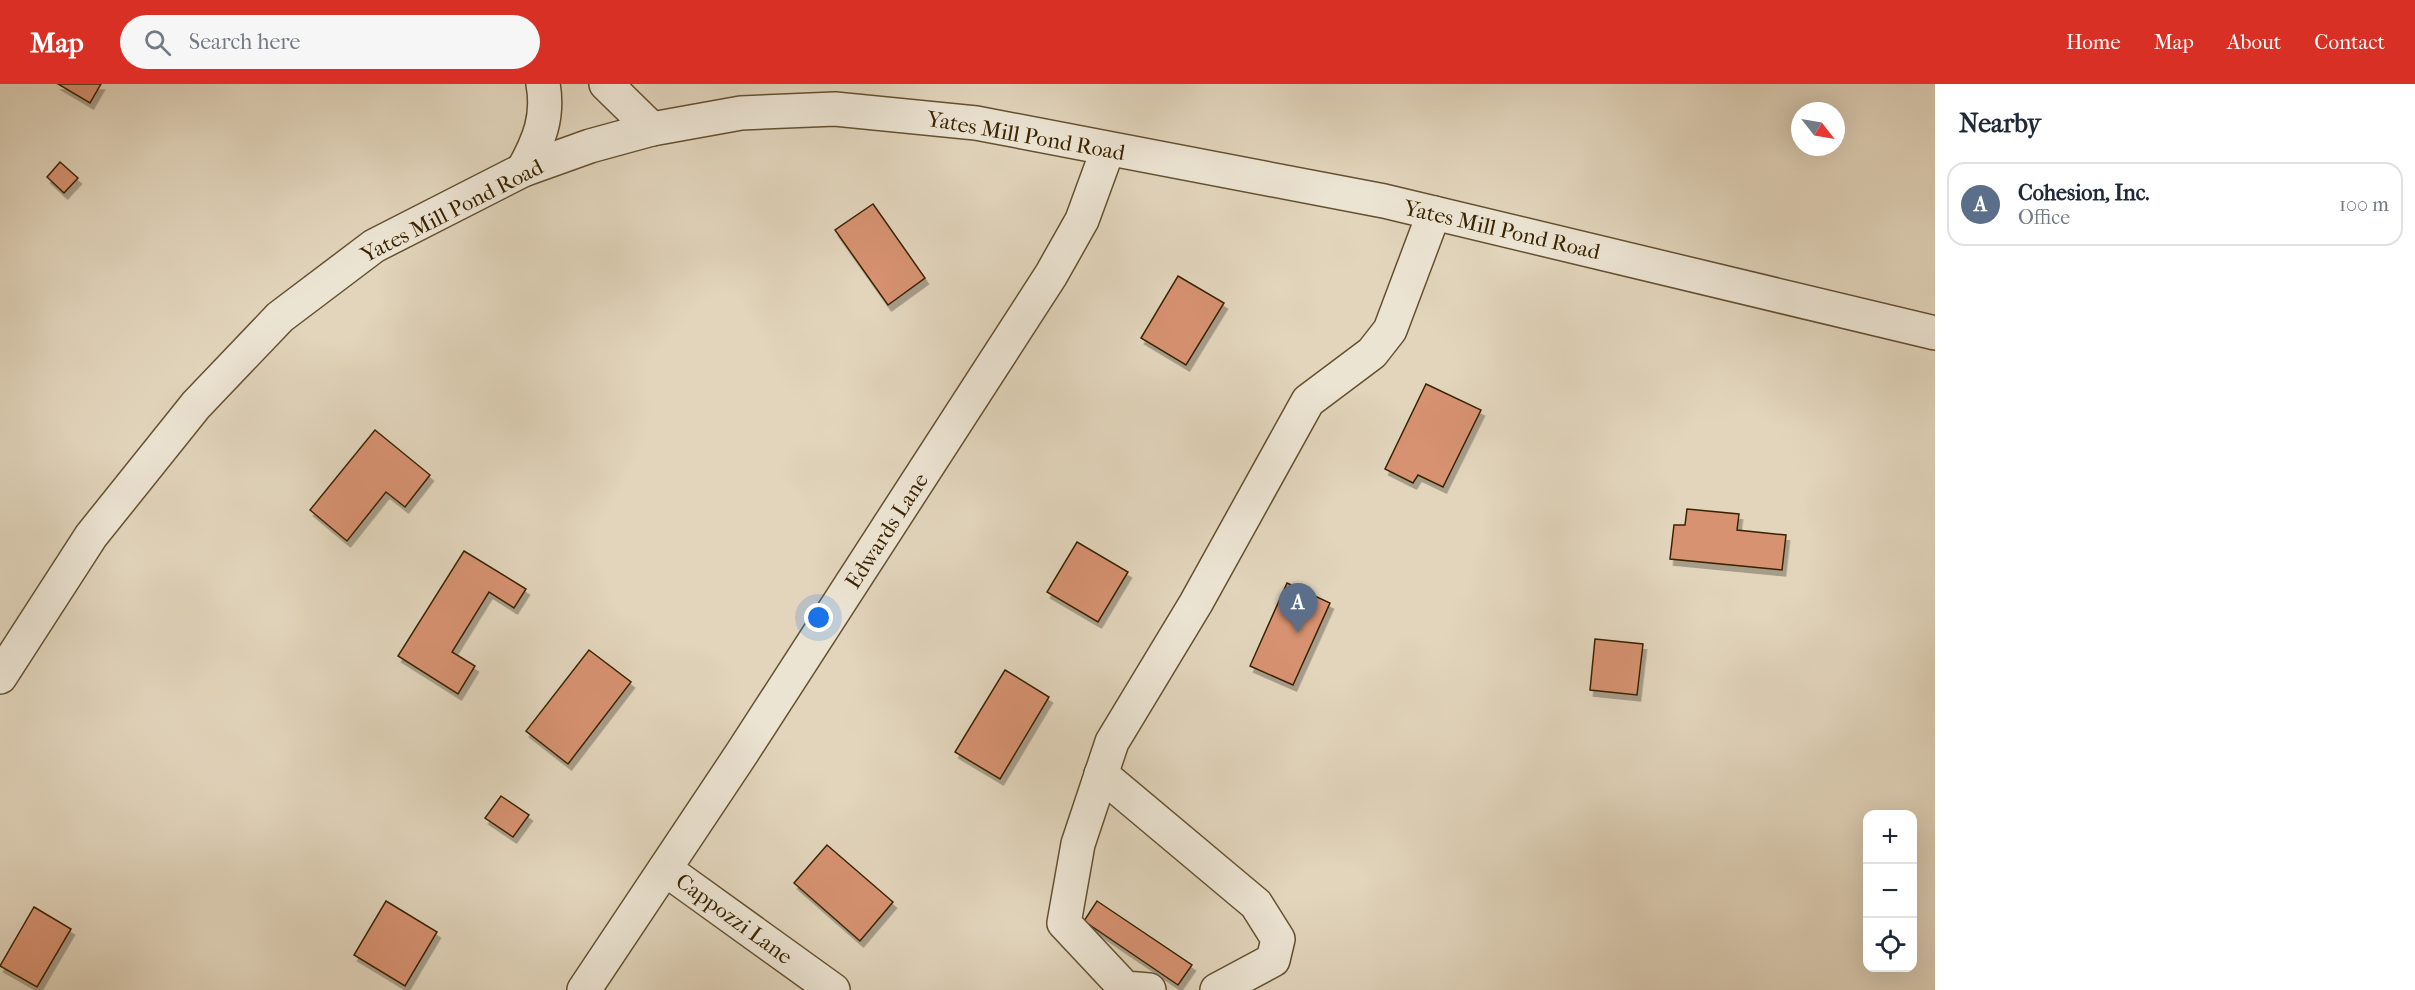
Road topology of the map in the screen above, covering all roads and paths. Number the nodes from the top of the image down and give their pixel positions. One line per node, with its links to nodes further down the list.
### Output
1 (543, 84): 5 (street)
2 (606, 84): 3 (street)
3 (652, 129): 4 (street, Yates Mill Pond Road); 5 (street, Yates Mill Pond Road)
4 (1108, 149): 6 (street, Yates Mill Pond Road); 10 (street, Edwards Lane)
5 (523, 170): 8 (street, Yates Mill Pond Road)
6 (1434, 213): 7 (street, Yates Mill Pond Road); 9 (street)
7 (1935, 333)
8 (0, 677)
9 (1101, 774): 13 (street); 14 (street)
10 (665, 869): 11 (street, Edwards Lane); 12 (street, Cappozzi Lane)
11 (584, 990)
12 (833, 990)
13 (1149, 990)
14 (1217, 990)

